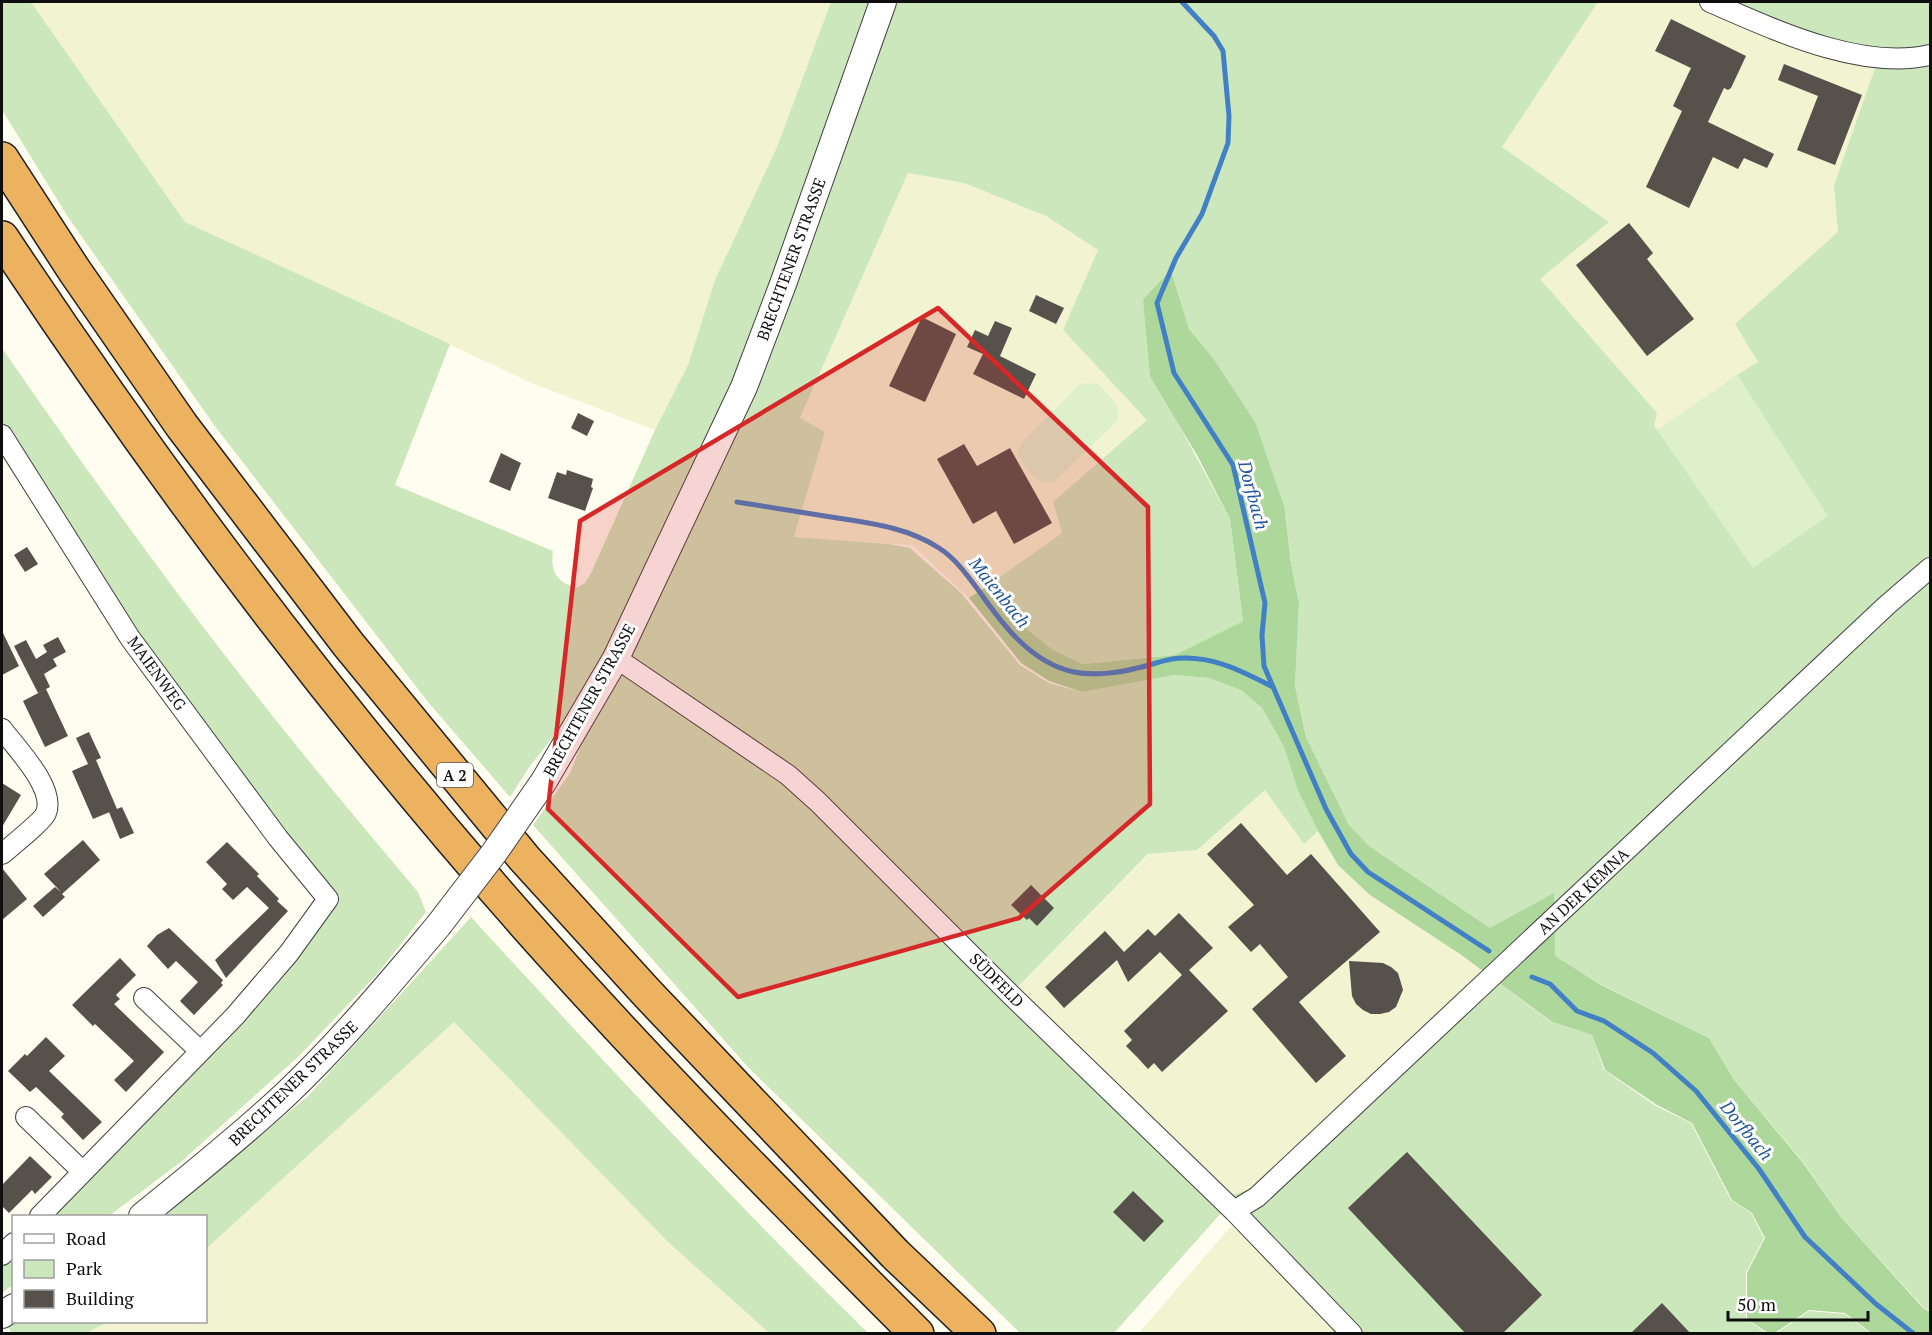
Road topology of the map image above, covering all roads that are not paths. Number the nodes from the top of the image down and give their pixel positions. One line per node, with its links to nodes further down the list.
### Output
1 (883, 2): 8 (street, BRECHTENER STRASSE)
2 (1710, 2): 3 (street)
3 (1930, 55)
4 (2, 159): 19 (highway, A 2)
5 (2, 238): 18 (highway, A 2)
6 (2, 435): 12 (street, MAIENWEG)
7 (1930, 568): 15 (street, AN DER KEMNA)
8 (616, 658): 15 (street, SÜDFELD); 17 (street, BRECHTENER STRASSE, bridge)
9 (2, 729): 10 (street)
10 (2, 854)
11 (144, 998): 12 (street)
12 (200, 1051): 14 (street)
13 (26, 1117): 14 (street)
14 (83, 1172): 16 (street)
15 (1234, 1211): 20 (street, SÜDFELD)
16 (40, 1215)
17 (143, 1215)
18 (917, 1334)
19 (979, 1334)
20 (1352, 1334)

